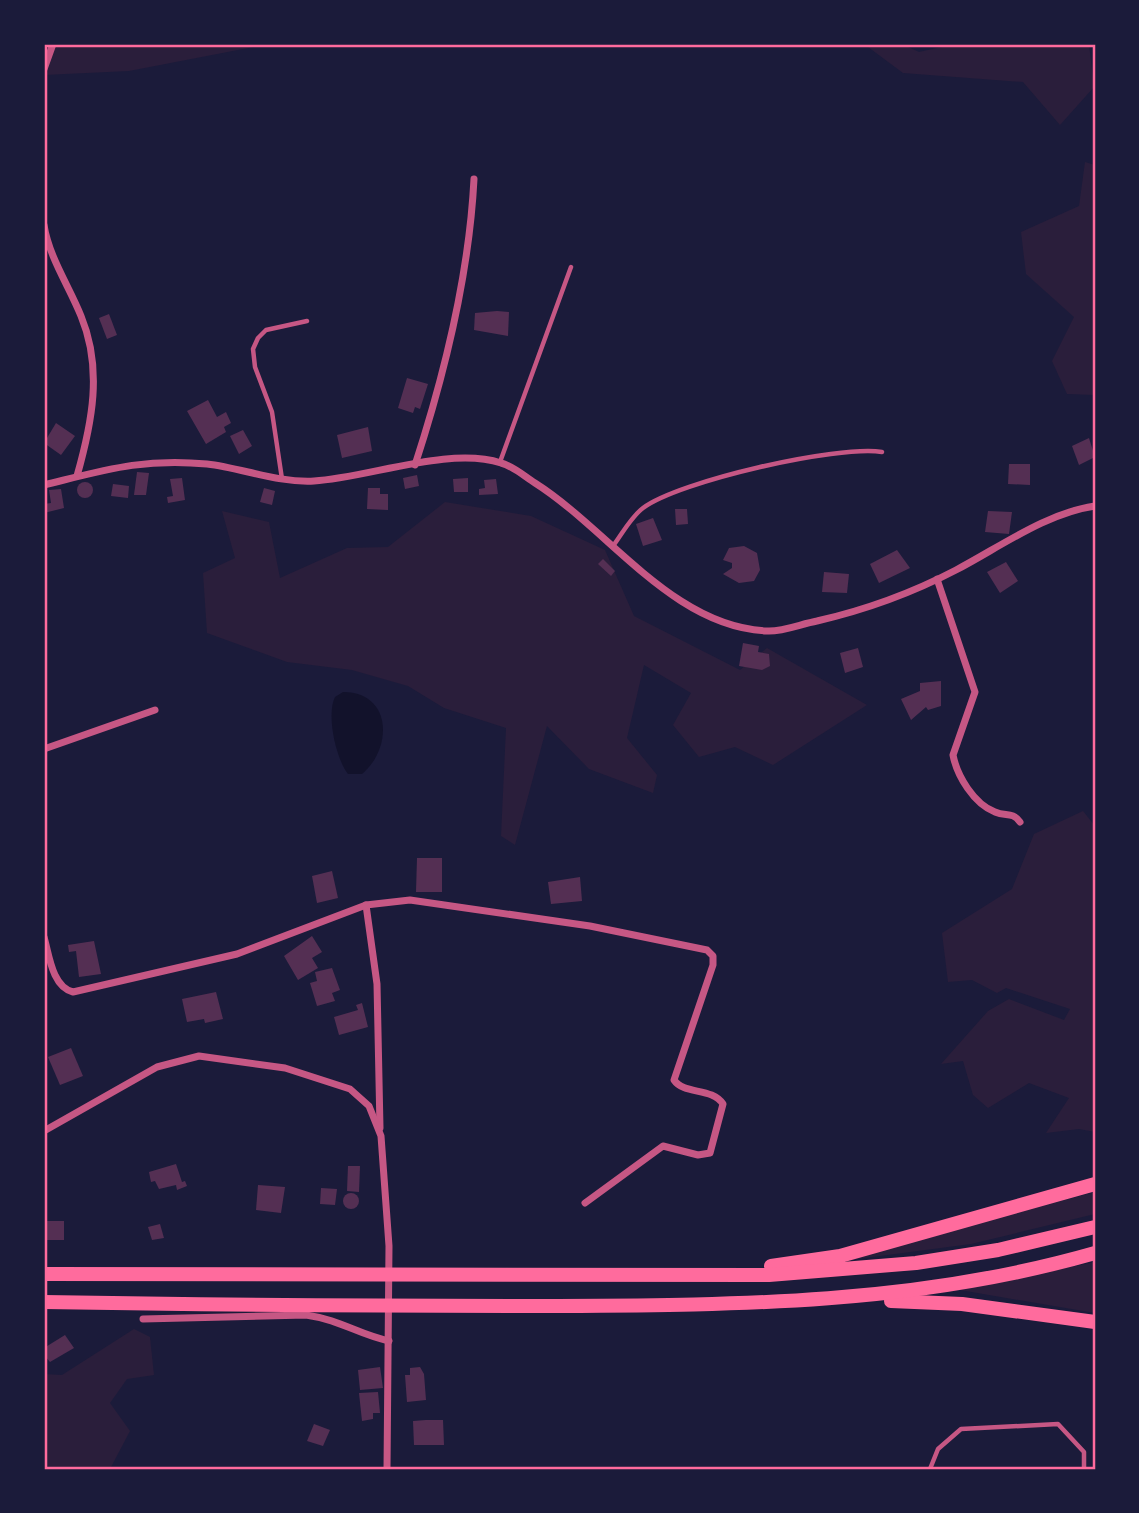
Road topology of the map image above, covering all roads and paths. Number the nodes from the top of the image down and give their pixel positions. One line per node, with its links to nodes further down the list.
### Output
1 (53, 44): 2 (street)
2 (44, 69)
3 (474, 179): 9 (street)
4 (44, 225): 10 (street)
5 (571, 267): 8 (lane)
6 (307, 321): 11 (lane)
7 (882, 452): 14 (lane)
8 (500, 462): 9 (street); 14 (street)
9 (415, 465): 11 (street)
10 (77, 476): 11 (street); 12 (street)
11 (282, 479)
12 (44, 485)
13 (1095, 506): 15 (street)
14 (612, 546): 15 (street)
15 (937, 579): 18 (street)
16 (155, 710): 17 (street)
17 (44, 749)
18 (1020, 822)
19 (366, 905): 20 (street); 22 (street); 24 (street)
20 (44, 937)
21 (44, 1131): 22 (street)
22 (381, 1136): 33 (street)
23 (1095, 1184): 28 (highway)
24 (585, 1203)
25 (1095, 1227): 28 (highway)
26 (1095, 1253): 29 (highway)
27 (44, 1274): 28 (highway)
28 (667, 1275)
29 (845, 1299): 30 (highway); 32 (highway)
30 (44, 1302)
31 (143, 1319): 33 (street)
32 (1095, 1322)
33 (389, 1337): 34 (street)
34 (387, 1469)
35 (930, 1469): 36 (lane)
36 (1084, 1469)

